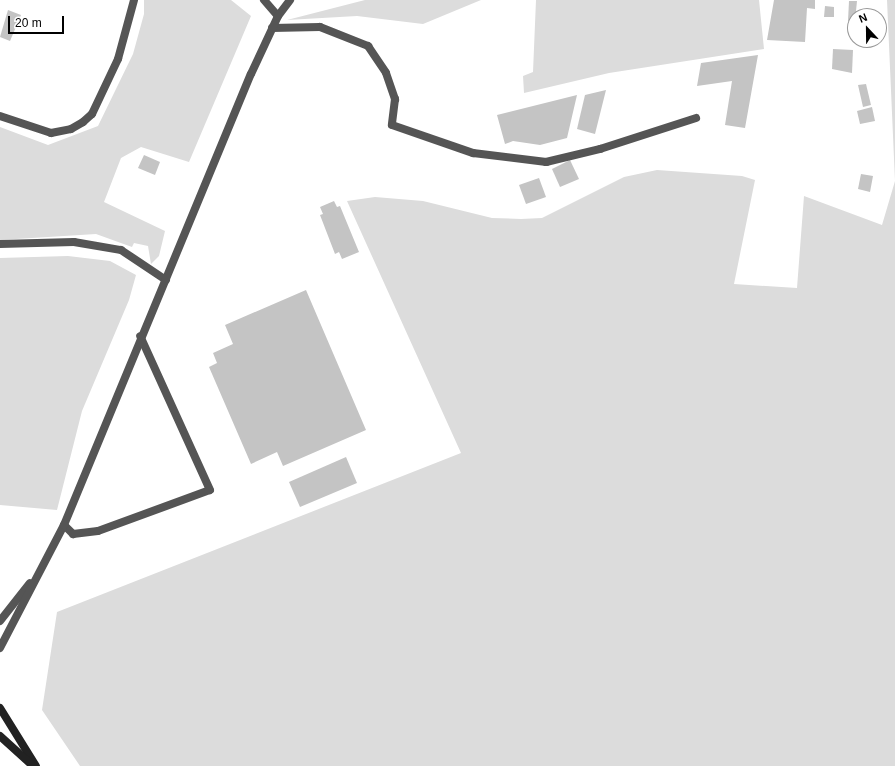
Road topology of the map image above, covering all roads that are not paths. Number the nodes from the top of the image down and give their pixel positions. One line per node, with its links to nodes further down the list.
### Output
1 (134, 0): 6 (street)
2 (264, 0): 4 (street)
3 (290, 0): 4 (street)
4 (278, 16): 5 (street)
5 (272, 28): 7 (street); 9 (street)
6 (0, 116)
7 (696, 118)
8 (0, 244): 9 (street)
9 (166, 280): 10 (street)
10 (140, 336): 11 (street); 11 (street)
11 (64, 525): 12 (street)
12 (44, 563): 13 (street); 14 (street)
13 (0, 622)
14 (0, 648)
15 (0, 708): 18 (main road)
16 (0, 736): 17 (main road)
17 (33, 766)
18 (36, 766)

